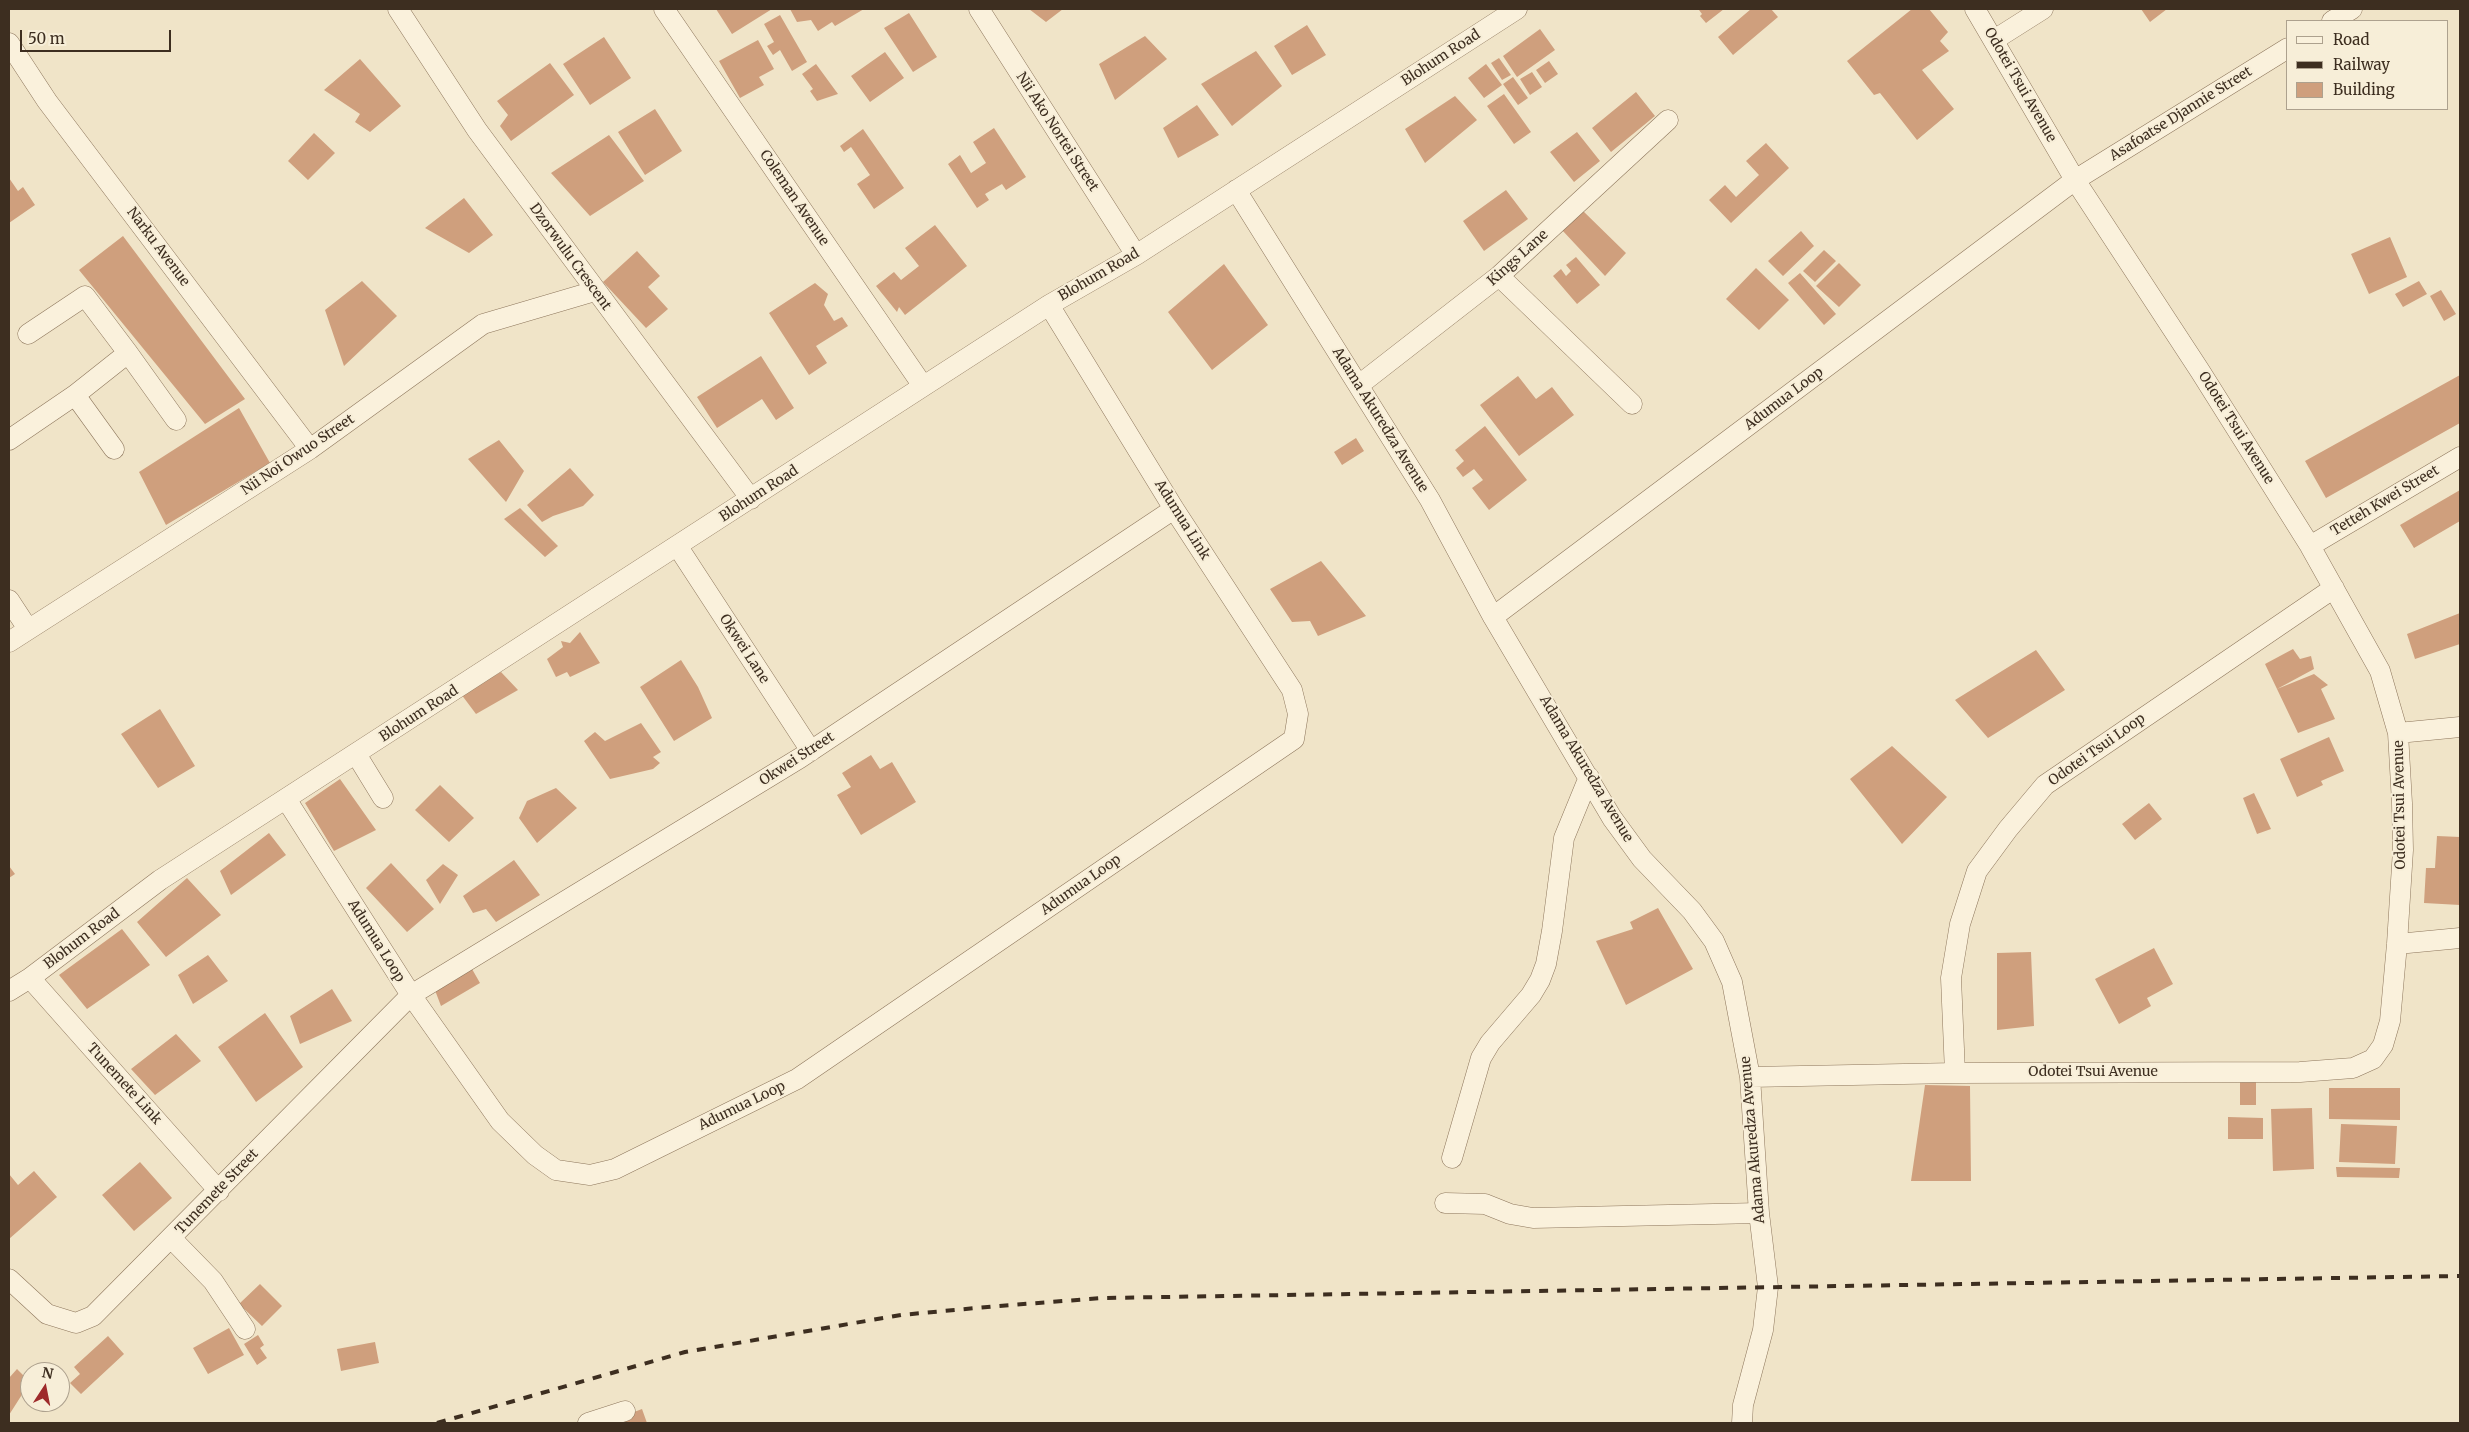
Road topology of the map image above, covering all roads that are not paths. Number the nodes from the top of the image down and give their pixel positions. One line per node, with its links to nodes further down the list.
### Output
1 (398, 9): 17 (street, Dzorwulu Crescent)
2 (664, 9): 22 (street, Coleman Avenue)
3 (979, 9): 15 (street, Nii Ako Nortei Street)
4 (1975, 9): 9 (street, Odotei Tsui Avenue)
5 (2043, 9): 9 (street)
6 (2352, 9): 8 (street)
7 (1509, 11): 14 (street, Blohum Road)
8 (2334, 20)
9 (1994, 40): 13 (street, Odotei Tsui Avenue)
10 (9, 43): 28 (street, Narku Avenue)
11 (2286, 49): 13 (street, Asafoatse Djannie Street)
12 (1668, 120): 16 (street, Kings Lane)
13 (2075, 180): 32 (street, Odotei Tsui Avenue); 36 (street, Adumua Loop)
14 (1236, 190): 15 (street, Blohum Road); 21 (street, Adama Akuredza Avenue)
15 (1136, 254): 18 (street, Blohum Road)
16 (1499, 276): 21 (street, Kings Lane); 24 (street)
17 (595, 291): 28 (street, Nii Noi Owuo Street); 30 (street, Dzorwulu Crescent)
18 (1049, 305): 22 (street, Blohum Road); 31 (street, Adumua Link)
19 (28, 334): 20 (street)
20 (128, 353): 23 (street); 25 (street)
21 (1359, 385): 36 (street, Adama Akuredza Avenue)
22 (923, 386): 30 (street, Blohum Road)
23 (74, 395): 26 (street); 27 (street)
24 (1632, 404)
25 (176, 420)
26 (9, 440)
27 (114, 449)
28 (310, 449): 37 (street, Nii Noi Owuo Street)
29 (2460, 457): 32 (street, Tetteh Kwei Street)
30 (750, 499): 33 (street, Blohum Road)
31 (1174, 509): 41 (street, Adumua Link); 42 (street, Okwei Street)
32 (2310, 546): 34 (street, Odotei Tsui Avenue)
33 (678, 547): 42 (street, Okwei Lane); 43 (street, Blohum Road)
34 (2334, 588): 40 (street, Odotei Tsui Avenue); 52 (street, Odotei Tsui Loop)
35 (9, 600): 37 (street)
36 (1493, 617): 44 (street, Adama Akuredza Avenue)
37 (28, 629): 38 (street, Nii Noi Owuo Street)
38 (9, 642)
39 (2460, 727): 40 (street)
40 (2398, 733): 48 (street, Odotei Tsui Avenue)
41 (1294, 739): 51 (street, Adumua Loop)
42 (811, 751): 51 (street, Okwei Street)
43 (356, 754): 45 (street); 46 (street, Blohum Road)
44 (1589, 777): 53 (street, Adama Akuredza Avenue); 54 (street)
45 (383, 798)
46 (286, 799): 49 (street, Blohum Road); 51 (street, Adumua Loop)
47 (2460, 938): 48 (street)
48 (2397, 944): 52 (street, Odotei Tsui Avenue)
49 (30, 978): 50 (street, Blohum Road); 55 (street, Tunemete Link)
50 (9, 991)
51 (411, 995): 55 (street, Tunemete Street)
52 (1954, 1073): 53 (street, Odotei Tsui Avenue)
53 (1750, 1077): 57 (street, Adama Akuredza Avenue)
54 (1452, 1158)
55 (219, 1191): 58 (street, Tunemete Street)
56 (1445, 1203): 57 (street)
57 (1759, 1212): 63 (street, Adama Akuredza Avenue)
58 (172, 1238): 59 (street, Tunemete Street); 60 (street)
59 (9, 1279)
60 (245, 1329)
61 (625, 1412): 62 (street)
62 (588, 1423)
63 (1742, 1423)

